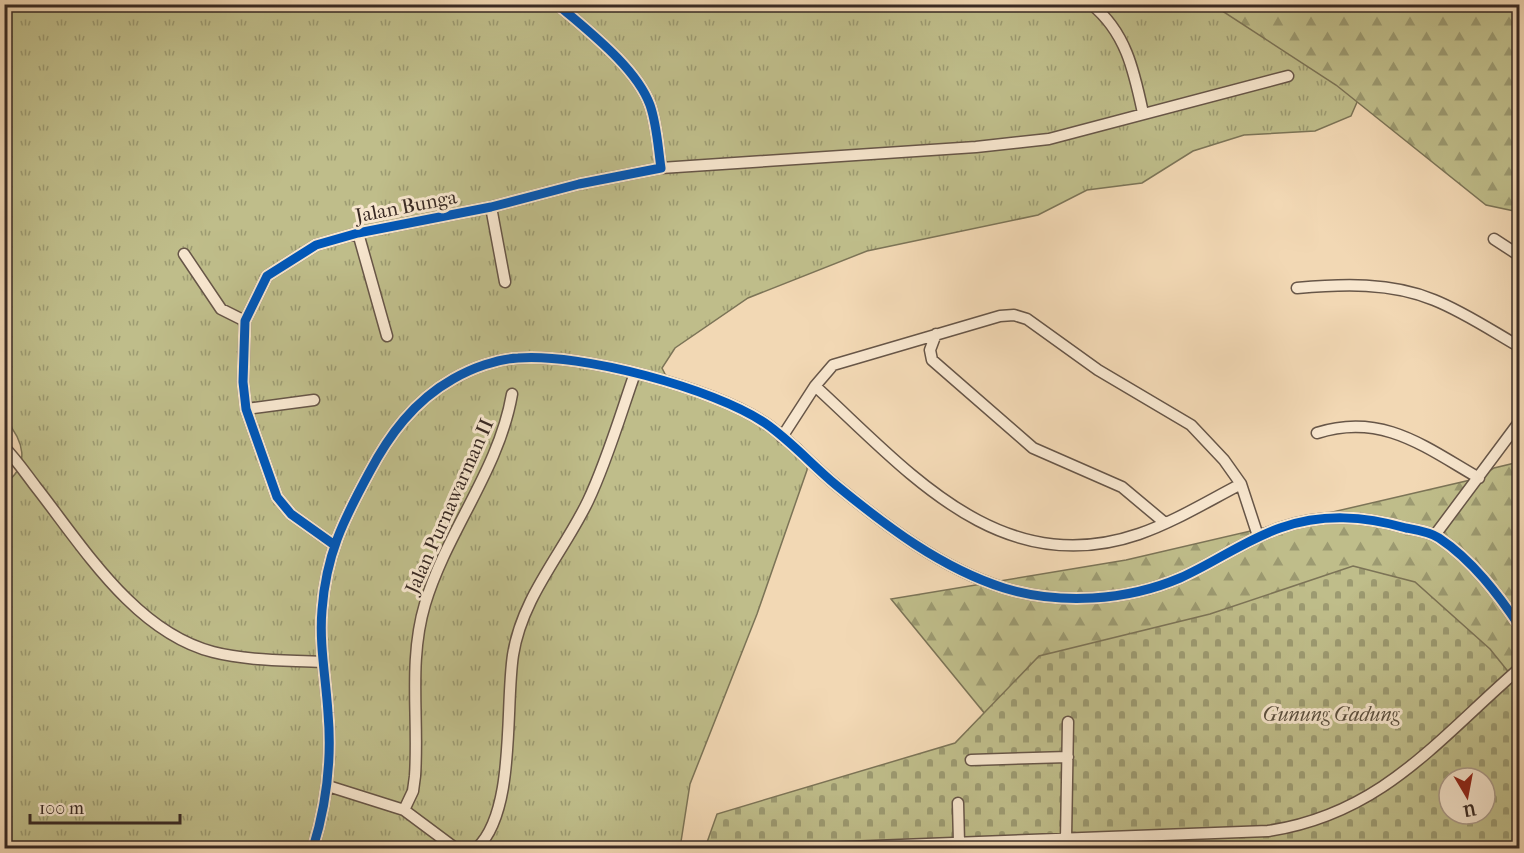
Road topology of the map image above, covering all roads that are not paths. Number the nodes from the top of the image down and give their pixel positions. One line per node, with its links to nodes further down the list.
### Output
1 (557, 4): 5 (street)
2 (1091, 4): 4 (street)
3 (1288, 76): 4 (street, Jalan Bunga)
4 (1143, 113): 5 (street, Jalan Bunga)
5 (661, 168): 6 (street, Jalan Bunga)
6 (491, 207): 7 (street, Jalan Bunga); 11 (street)
7 (358, 233): 13 (street, Jalan Bunga); 15 (street)
8 (1494, 239): 10 (street)
9 (184, 254): 13 (street)
10 (1520, 256)
11 (505, 282)
12 (1297, 288): 16 (street)
13 (245, 321): 21 (street, Jalan Bunga)
14 (936, 334): 18 (street); 27 (street); 28 (street)
15 (387, 336)
16 (1520, 347)
17 (635, 373): 24 (street); 31 (street); 45 (street)
18 (815, 386): 24 (street); 28 (street)
19 (512, 394): 40 (street, Jalan Purnawarman II)
20 (314, 400): 21 (street)
21 (246, 409): 31 (street, Jalan Bunga)
22 (1520, 421): 26 (street)
23 (1317, 433): 26 (street)
24 (782, 437): 29 (street)
25 (4, 447): 33 (street)
26 (1479, 478): 30 (street)
27 (1241, 484): 28 (street); 29 (street)
28 (1165, 523)
29 (1258, 536): 30 (street)
30 (1435, 536): 32 (street)
31 (333, 544): 33 (street)
32 (1520, 627)
33 (322, 662): 38 (street)
34 (1520, 668): 41 (street)
35 (1068, 722): 36 (street)
36 (1068, 757): 37 (street); 41 (street)
37 (970, 760)
38 (328, 786): 40 (street); 43 (street)
39 (958, 803): 42 (street)
40 (404, 810): 44 (street)
41 (1066, 839): 42 (street)
42 (959, 843): 46 (street)
43 (313, 849)
44 (455, 849)
45 (477, 849)
46 (822, 849)

